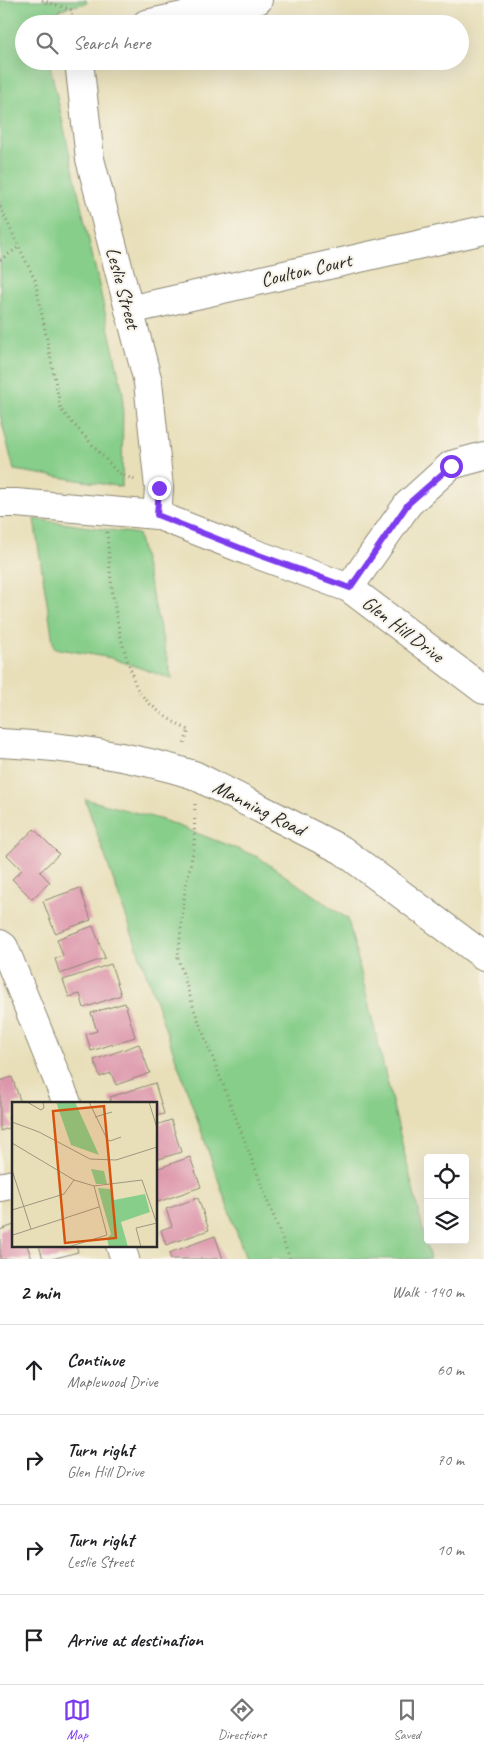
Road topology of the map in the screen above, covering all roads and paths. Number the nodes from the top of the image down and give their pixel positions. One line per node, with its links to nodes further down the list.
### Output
1 (42, 0): 3 (path)
2 (258, 0): 4 (street)
3 (73, 15)
4 (188, 15)
5 (80, 70): 10 (street, Leslie Street)
6 (0, 207): 8 (path)
7 (484, 230): 10 (street, Coulton Court)
8 (19, 246): 9 (path); 12 (path)
9 (0, 260)
10 (129, 310): 12 (street, Leslie Street)
11 (484, 456): 16 (street)
12 (159, 488): 14 (street, Leslie Street)
13 (0, 503): 14 (street, Glen Hill Drive)
14 (157, 515): 16 (street, Glen Hill Drive)
15 (106, 522): 19 (path)
16 (350, 588): 17 (street, Glen Hill Drive)
17 (484, 690)
18 (0, 743): 22 (street, Manning Road)
19 (182, 746)
20 (195, 806): 26 (path)
21 (0, 944): 23 (street)
22 (484, 956)
23 (67, 1102)
24 (120, 1246): 25 (street)
25 (125, 1259)
26 (290, 1259)

